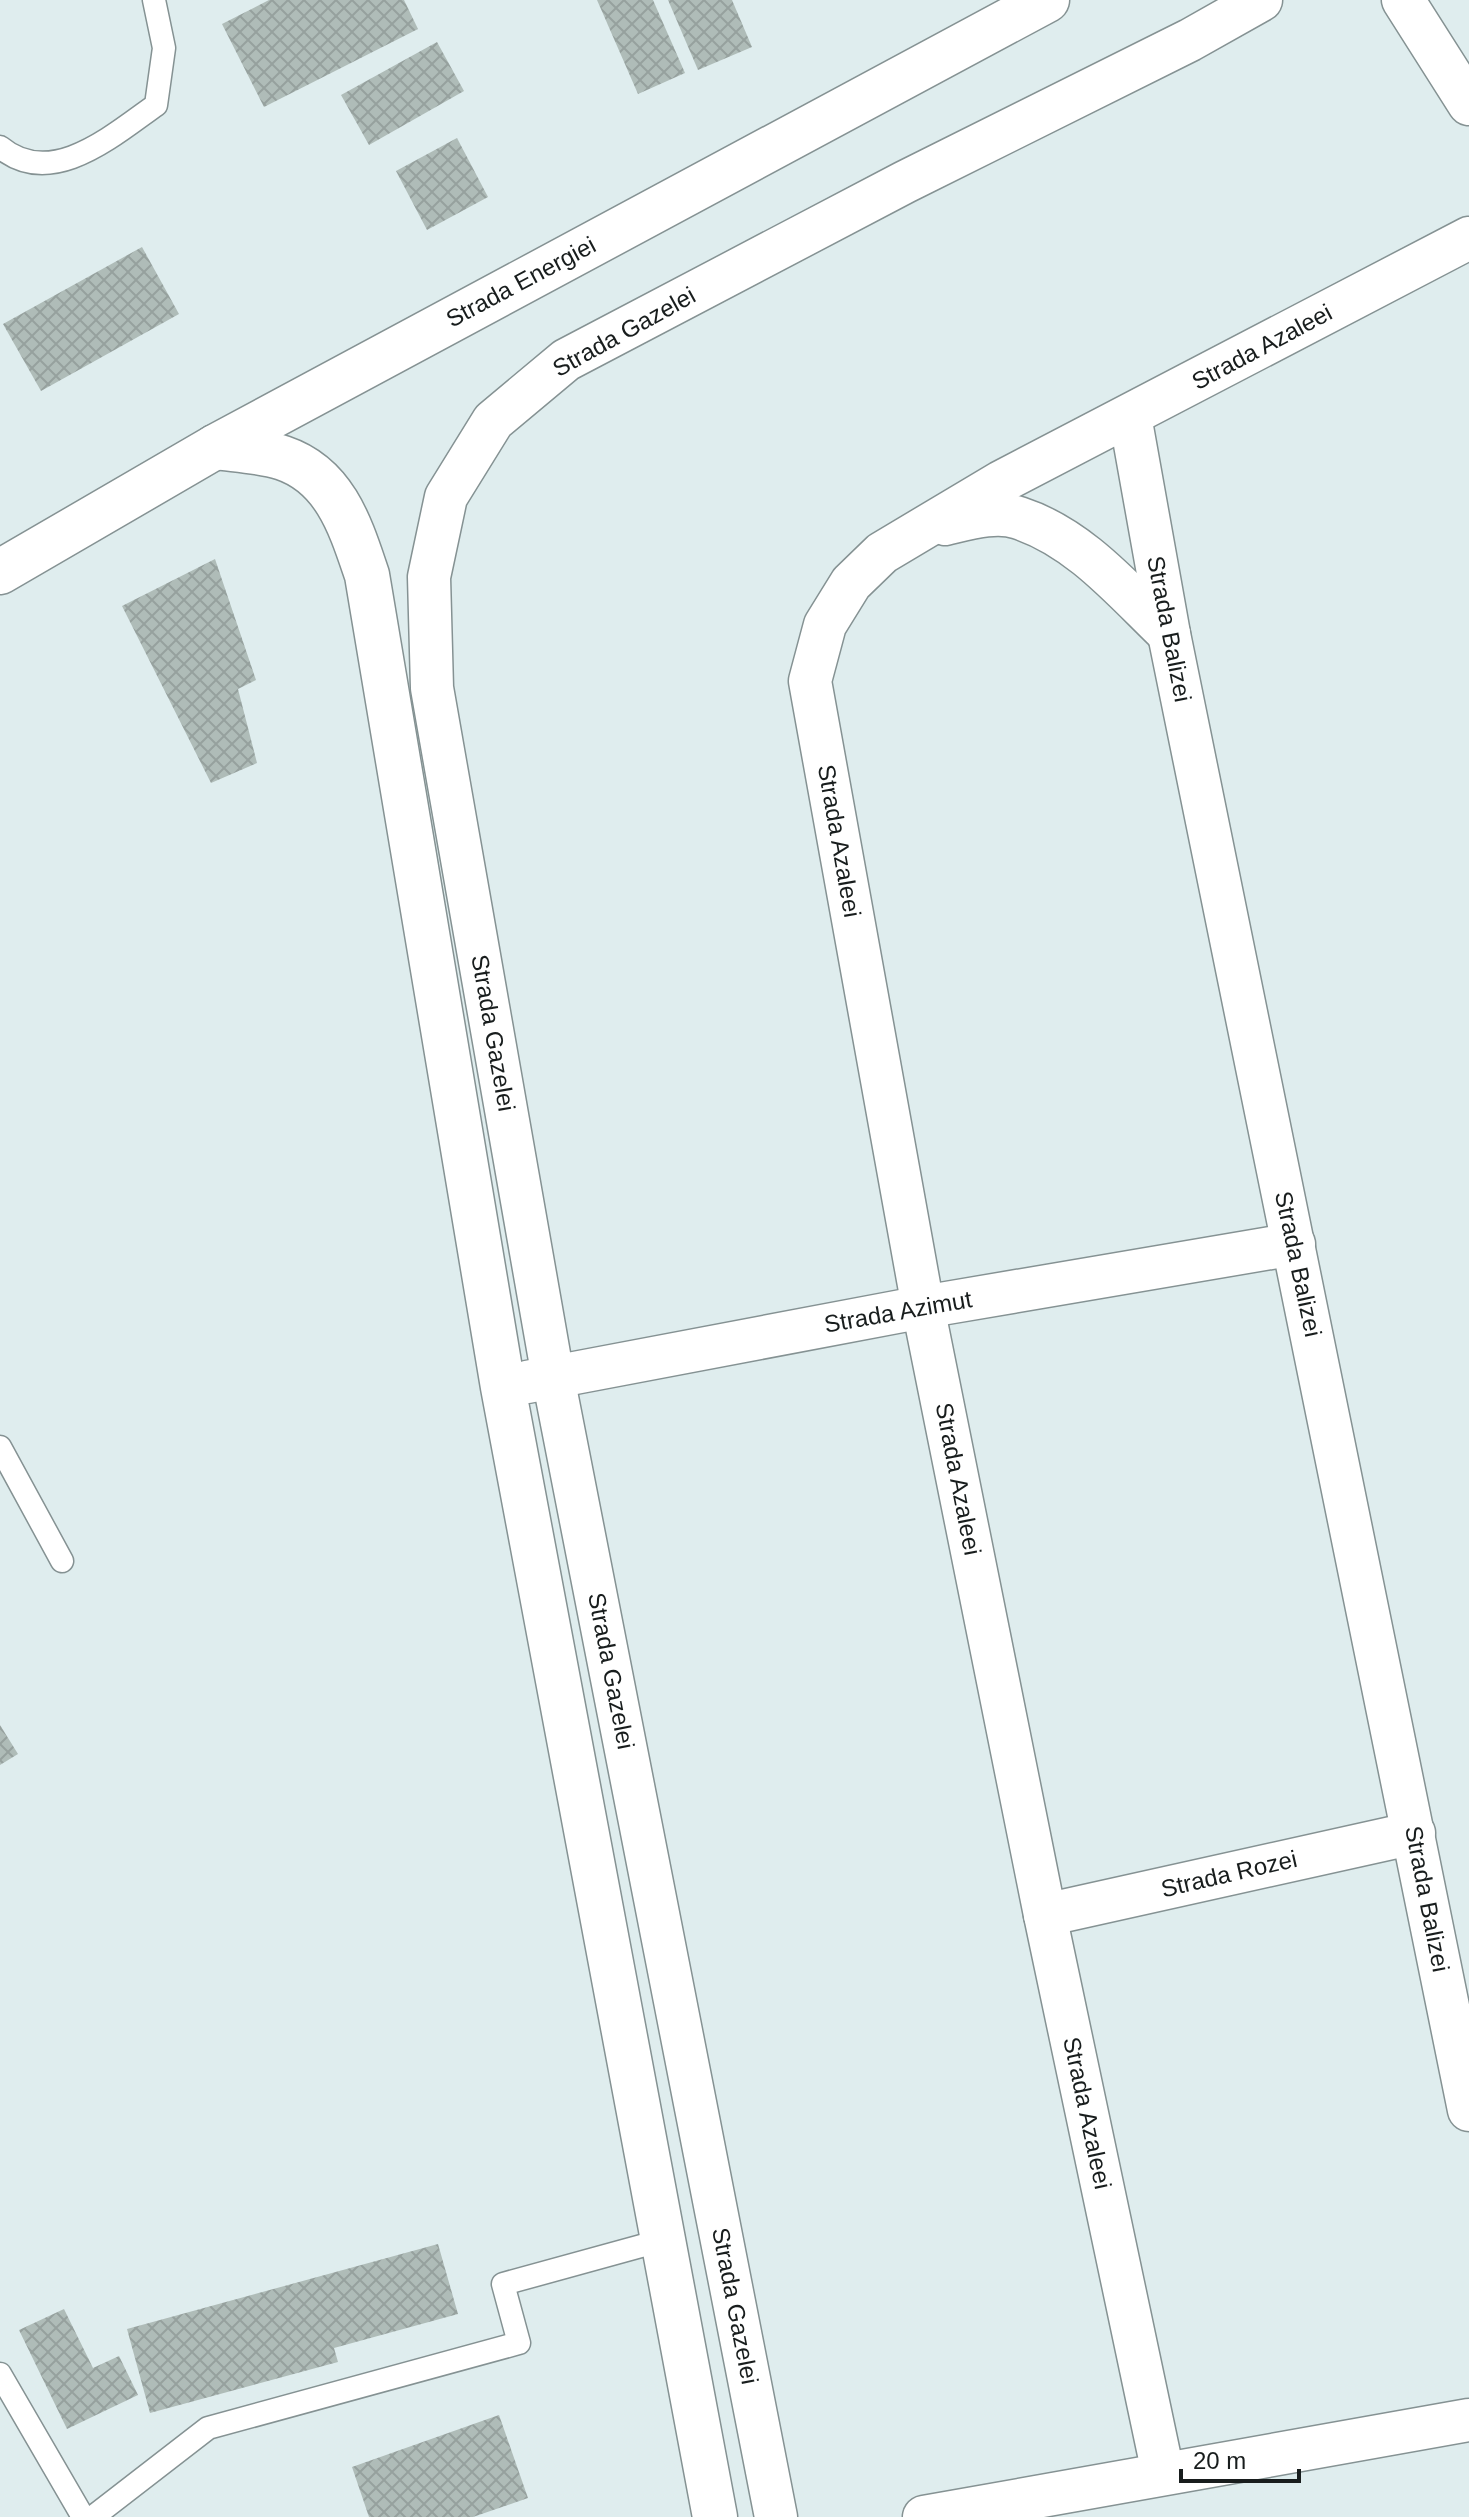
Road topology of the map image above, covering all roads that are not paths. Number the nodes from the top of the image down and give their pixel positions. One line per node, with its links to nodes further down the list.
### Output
1 (154, 0): 6 (lane)
2 (1047, 0): 9 (street, Strada Energiei)
3 (1261, 0): 15 (street, Strada Gazelei)
4 (1403, 0): 5 (street)
5 (1469, 104)
6 (0, 147)
7 (1469, 238): 8 (street, Strada Azaleei)
8 (1130, 416): 10 (street, Strada Azaleei); 12 (street, Strada Balizei)
9 (215, 447): 11 (street, Strada Energiei); 16 (street, Strada Gazelei)
10 (929, 527): 12 (street, Strada Azaleei); 14 (street, Strada Azaleei)
11 (0, 572)
12 (1169, 634): 13 (street, Strada Balizei)
13 (1294, 1244): 14 (street, Strada Azimut); 19 (street, Strada Balizei)
14 (923, 1307): 15 (street, Strada Azimut); 20 (street, Strada Azaleei)
15 (553, 1377): 16 (street, Strada Azimut); 30 (street, Strada Gazelei)
16 (503, 1387): 23 (street, Strada Gazelei)
17 (0, 1447): 18 (lane)
18 (62, 1561)
19 (1414, 1833): 20 (street, Strada Rozei); 21 (street, Strada Balizei)
20 (1045, 1915): 26 (street, Strada Azaleei)
21 (1459, 2017): 22 (street, Strada Balizei)
22 (1469, 2110)
23 (663, 2240): 28 (lane); 29 (street, Strada Gazelei)
24 (0, 2374): 27 (lane)
25 (1469, 2420): 26 (street)
26 (1163, 2473): 31 (street)
27 (83, 2517)
28 (93, 2517)
29 (715, 2517)
30 (776, 2517)
31 (924, 2517)

